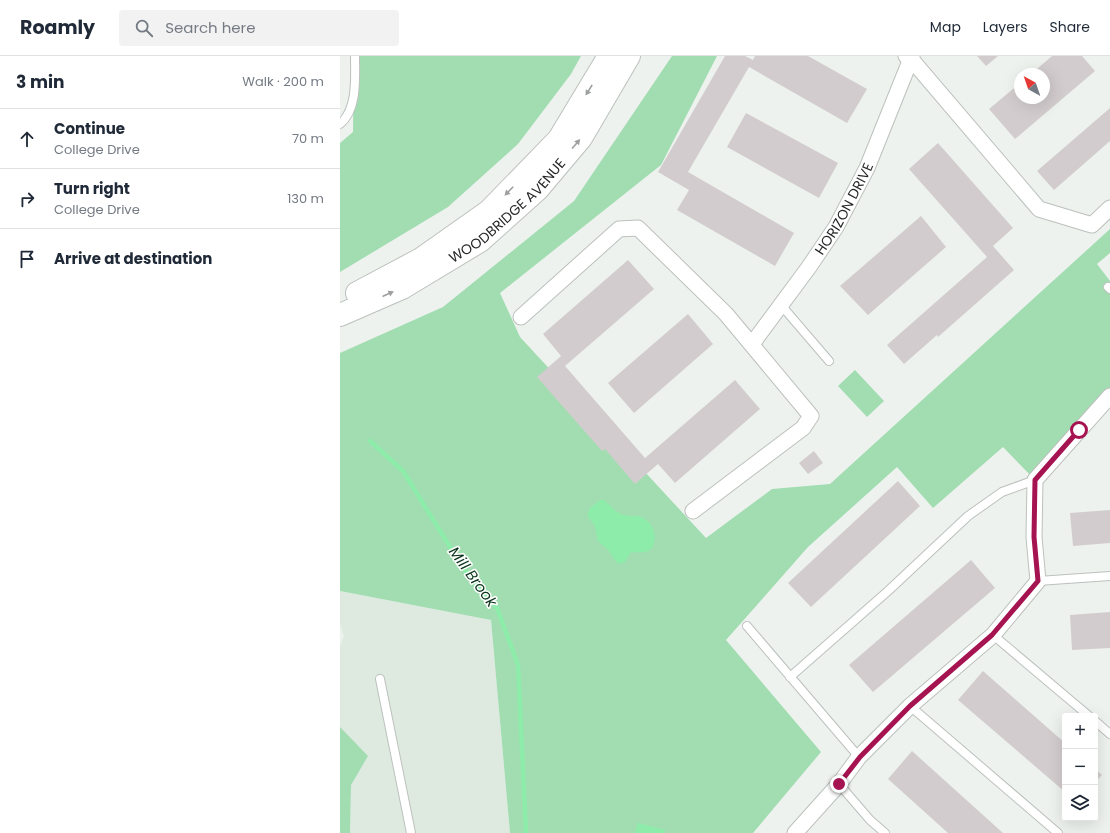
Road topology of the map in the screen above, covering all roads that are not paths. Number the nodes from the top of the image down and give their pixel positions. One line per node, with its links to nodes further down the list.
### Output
1 (355, 56): 5 (lane)
2 (609, 56): 7 (main road, WOODBRIDGE AVENUE, one-way to 7)
3 (629, 56): 9 (main road, WOODBRIDGE AVENUE, one-way to 3)
4 (910, 57): 6 (street, HORIZON DRIVE); 8 (street, HORIZON DRIVE)
5 (340, 124)
6 (1110, 208)
7 (340, 301)
8 (781, 305): 11 (street, HORIZON DRIVE); 12 (lane)
9 (340, 315)
10 (521, 317): 11 (street)
11 (752, 344): 15 (street)
12 (829, 361)
13 (1110, 396): 14 (street)
14 (1035, 480): 17 (street); 20 (lane)
15 (692, 511)
16 (1110, 576): 17 (lane)
17 (1038, 581): 19 (street)
18 (747, 626): 20 (lane)
19 (992, 635): 22 (street); 23 (lane)
20 (790, 677): 26 (lane)
21 (380, 679): 28 (lane)
22 (910, 706): 26 (street); 31 (lane)
23 (1085, 713)
24 (1098, 724): 25 (lane)
25 (1110, 734)
26 (860, 757): 27 (street)
27 (839, 784): 29 (street); 30 (lane)
28 (411, 833)
29 (794, 833)
30 (885, 833)
31 (1058, 833)

